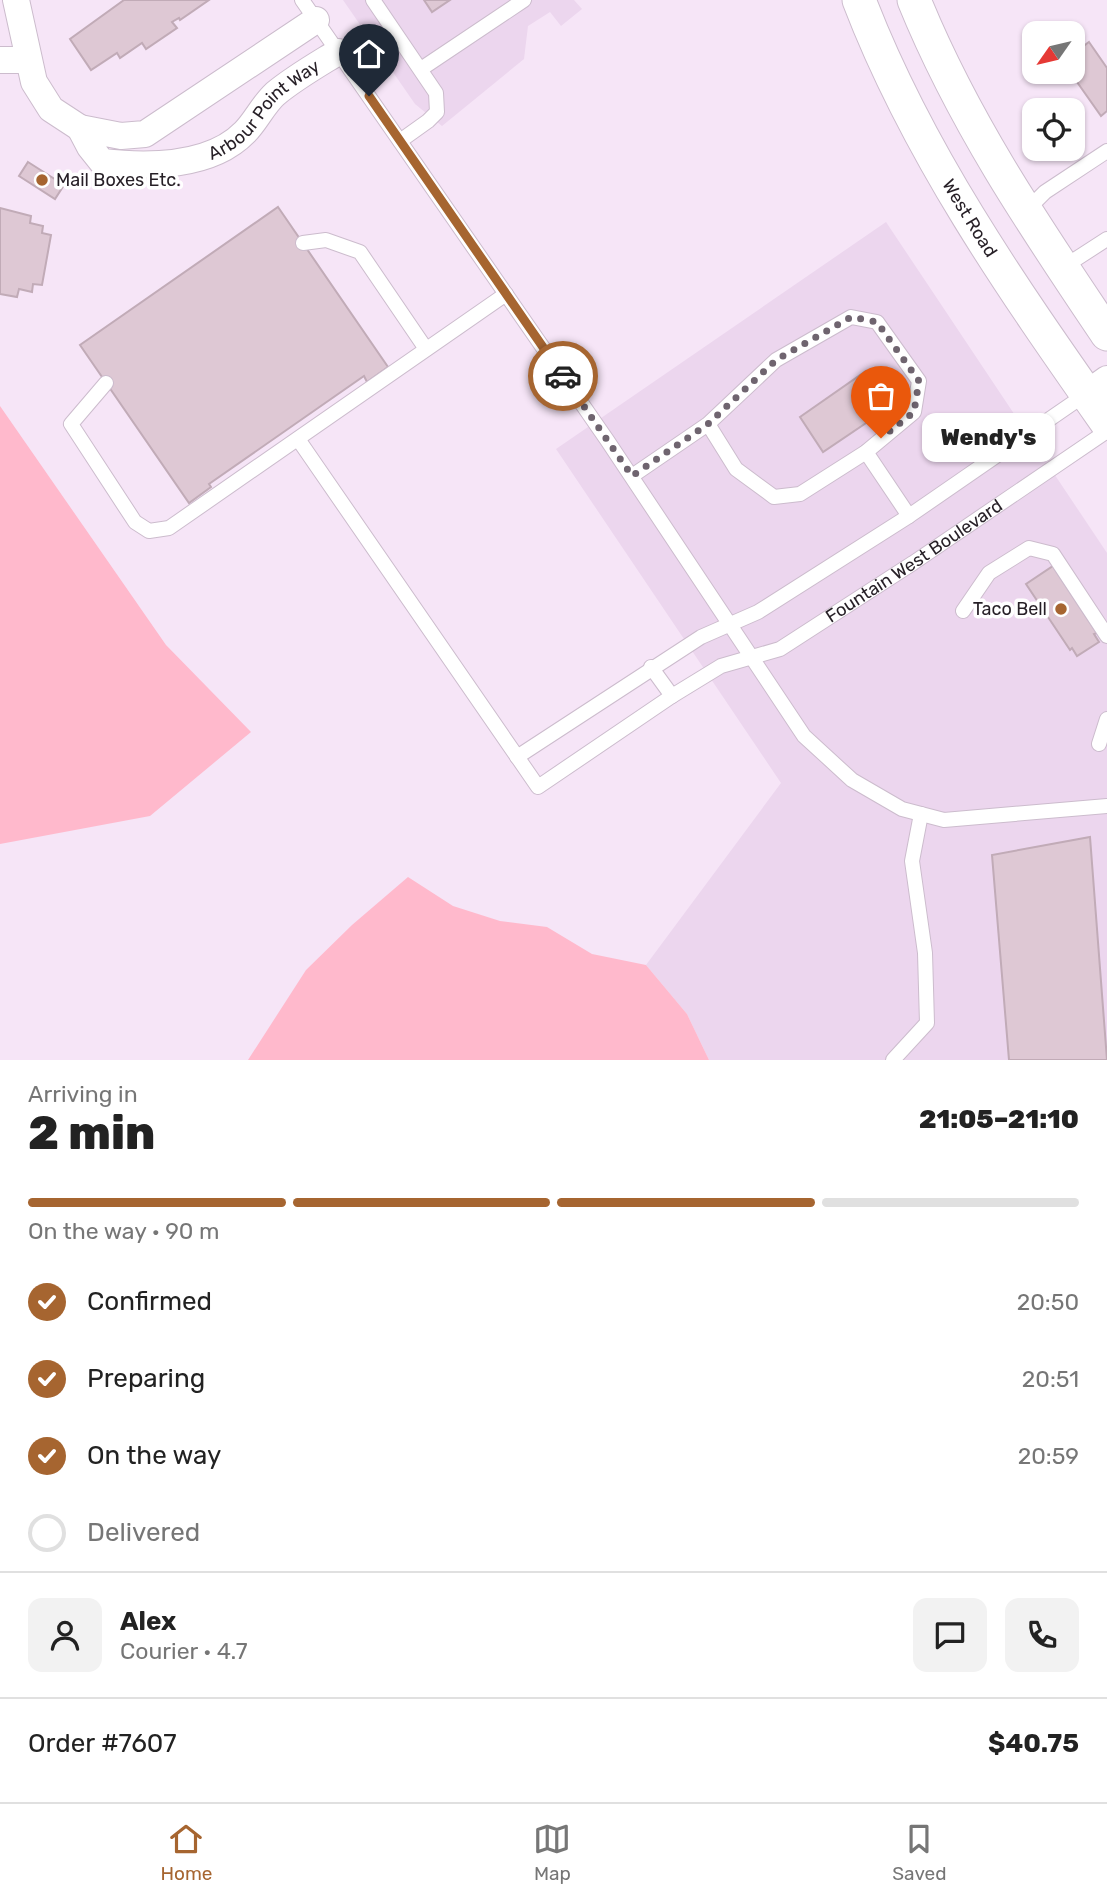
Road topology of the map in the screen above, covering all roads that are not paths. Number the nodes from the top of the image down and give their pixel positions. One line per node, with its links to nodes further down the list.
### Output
1 (16, 0): 9 (street, Arbour Point Way)
2 (373, 0): 10 (lane)
3 (524, 0): 10 (lane)
4 (859, 0): 22 (street, West Road)
5 (914, 0): 14 (street)
6 (309, 10): 7 (lane); 11 (street, Arbour Point Way)
7 (338, 52): 11 (street, Arbour Point Way); 12 (lane)
8 (0, 60): 9 (street)
9 (28, 60): 11 (street, Arbour Point Way)
10 (421, 69): 12 (lane)
11 (80, 128)
12 (400, 141): 18 (lane)
13 (1107, 151): 14 (lane)
14 (1025, 212): 17 (street)
15 (1107, 239): 17 (lane)
16 (303, 243): 20 (lane)
17 (1062, 268): 19 (street)
18 (506, 293): 20 (lane); 28 (lane)
19 (1107, 334)
20 (426, 349): 26 (lane)
21 (106, 383): 26 (lane)
22 (1097, 386): 23 (street, West Road); 29 (lane)
23 (1107, 423)
24 (708, 424): 27 (lane); 27 (lane); 28 (lane)
25 (1107, 431): 33 (lane, Fountain West Boulevard)
26 (298, 439): 38 (lane)
27 (866, 452): 29 (lane)
28 (632, 476): 31 (lane)
29 (909, 516): 31 (lane)
30 (963, 611): 32 (lane)
31 (730, 625): 33 (lane); 34 (lane)
32 (1107, 636)
33 (752, 658): 35 (lane, Fountain West Boulevard); 40 (lane)
34 (651, 667): 35 (lane); 38 (lane)
35 (672, 696): 38 (lane, Fountain West Boulevard)
36 (1107, 719): 37 (lane)
37 (1099, 744)
38 (517, 757)
39 (1107, 806): 40 (lane)
40 (921, 814): 41 (lane)
41 (892, 1060)

